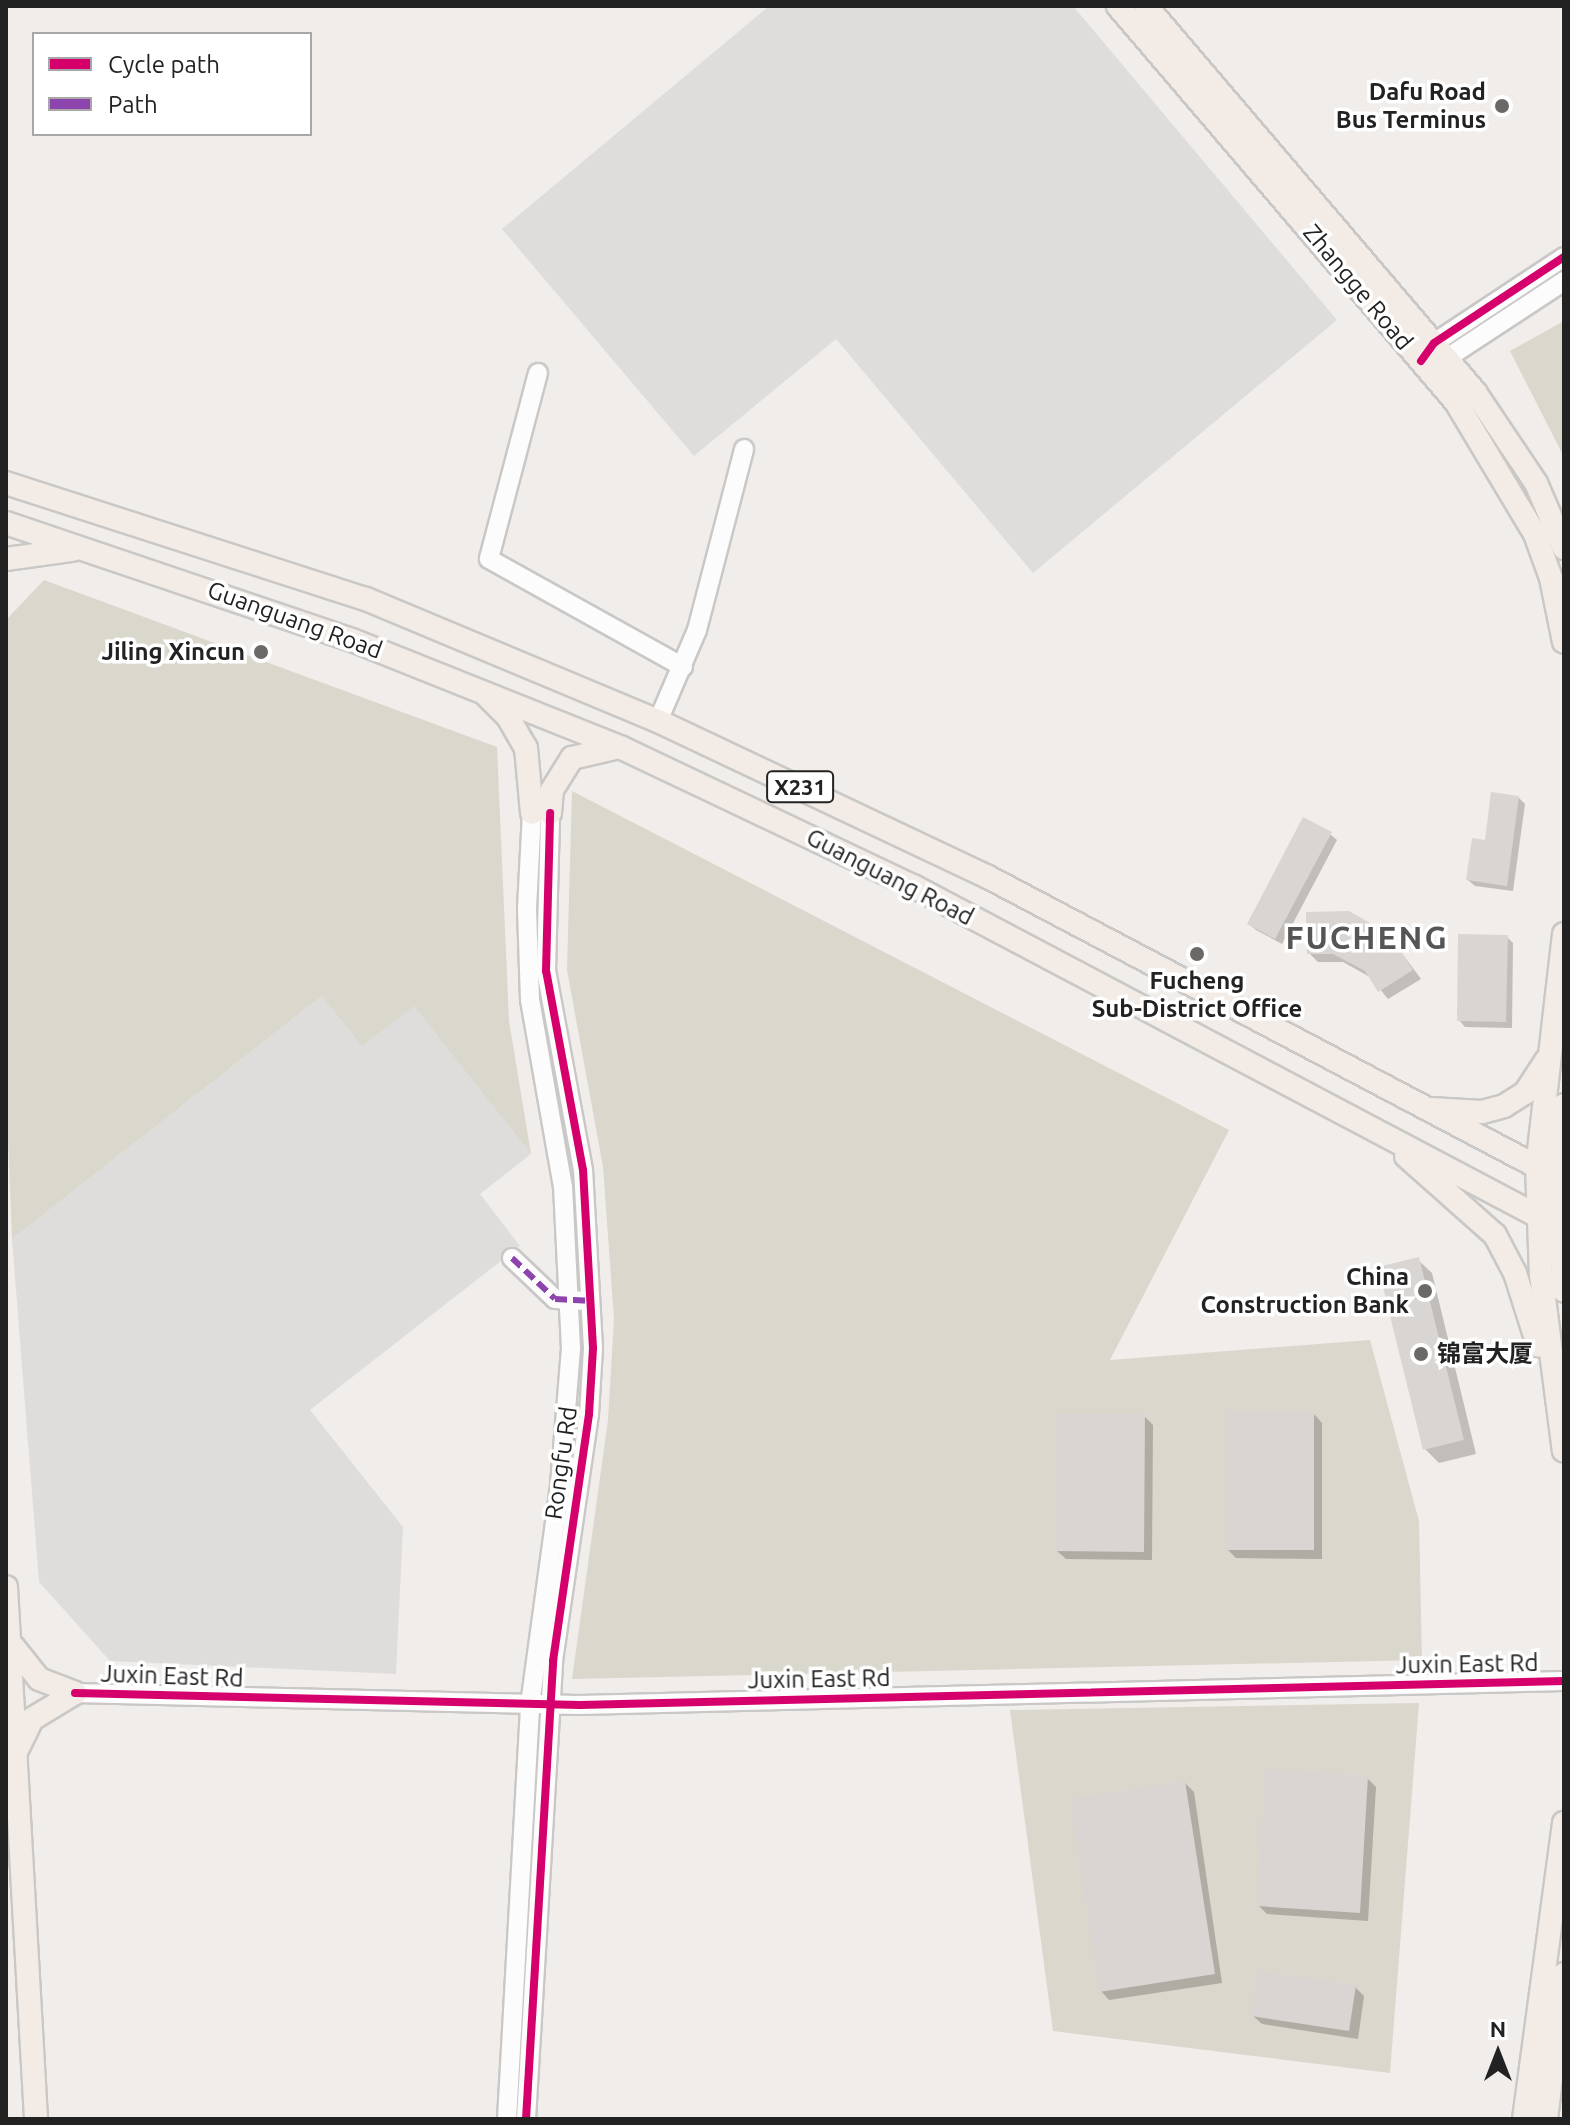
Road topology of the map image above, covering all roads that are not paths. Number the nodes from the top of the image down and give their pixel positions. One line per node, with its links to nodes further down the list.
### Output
1 (1118, 6): 5 (main road, Zhangge Road)
2 (1146, 6): 5 (main road, Zhangge Road)
3 (1564, 257): 5 (street)
4 (1564, 281): 5 (street)
5 (1434, 354): 10 (main road, Zhangge Road); 13 (main road, Zhangge Road)
6 (538, 373): 14 (street)
7 (744, 449): 14 (street)
8 (6, 483): 16 (main road, Guanguang Road / X231)
9 (6, 523): 11 (main road, Guanguang Road / X231)
10 (1564, 548)
11 (92, 551): 12 (main road); 15 (main road, Guanguang Road / X231)
12 (6, 559)
13 (1564, 642)
14 (683, 667): 16 (street)
15 (477, 687): 17 (main road, Guanguang Road / X231); 18 (main road)
16 (658, 721): 22 (main road, Guanguang Road / X231)
17 (622, 748): 18 (main road); 23 (main road, Guanguang Road / X231)
18 (541, 813): 30 (street, Rongfu Rd); 31 (street, Rongfu Rd)
19 (1564, 934): 20 (main road)
20 (1550, 1052): 22 (main road); 24 (main road)
21 (1564, 1105): 25 (main road)
22 (1418, 1108): 24 (main road, Guanguang Road / X231)
23 (1368, 1125): 26 (main road, Guanguang Road / X231); 32 (main road)
24 (1537, 1167): 25 (main road, Guanguang Road / X231); 26 (main road)
25 (1561, 1179): 27 (main road)
26 (1538, 1216): 27 (main road, Guanguang Road / X231); 32 (main road)
27 (1563, 1229): 29 (main road)
28 (512, 1258): 30 (street)
29 (1564, 1291)
30 (571, 1301): 31 (street); 38 (street, Rongfu Rd)
31 (593, 1301): 39 (street, Rongfu Rd)
32 (1556, 1399): 33 (main road)
33 (1564, 1451)
34 (6, 1587): 35 (main road)
35 (11, 1642): 37 (main road); 40 (main road)
36 (1564, 1681): 39 (street, Juxin East Rd)
37 (75, 1693): 38 (street, Juxin East Rd); 40 (main road)
38 (530, 1705): 39 (street, Juxin East Rd); 43 (street, Rongfu Rd)
39 (550, 1705): 43 (street, Rongfu Rd)
40 (15, 1755): 44 (main road)
41 (1564, 1823): 47 (main road)
42 (1564, 1974): 48 (main road)
43 (523, 1979): 45 (street, Rongfu Rd); 46 (street, Rongfu Rd)
44 (36, 2119)
45 (507, 2119)
46 (526, 2119)
47 (1524, 2119)
48 (1546, 2119)

